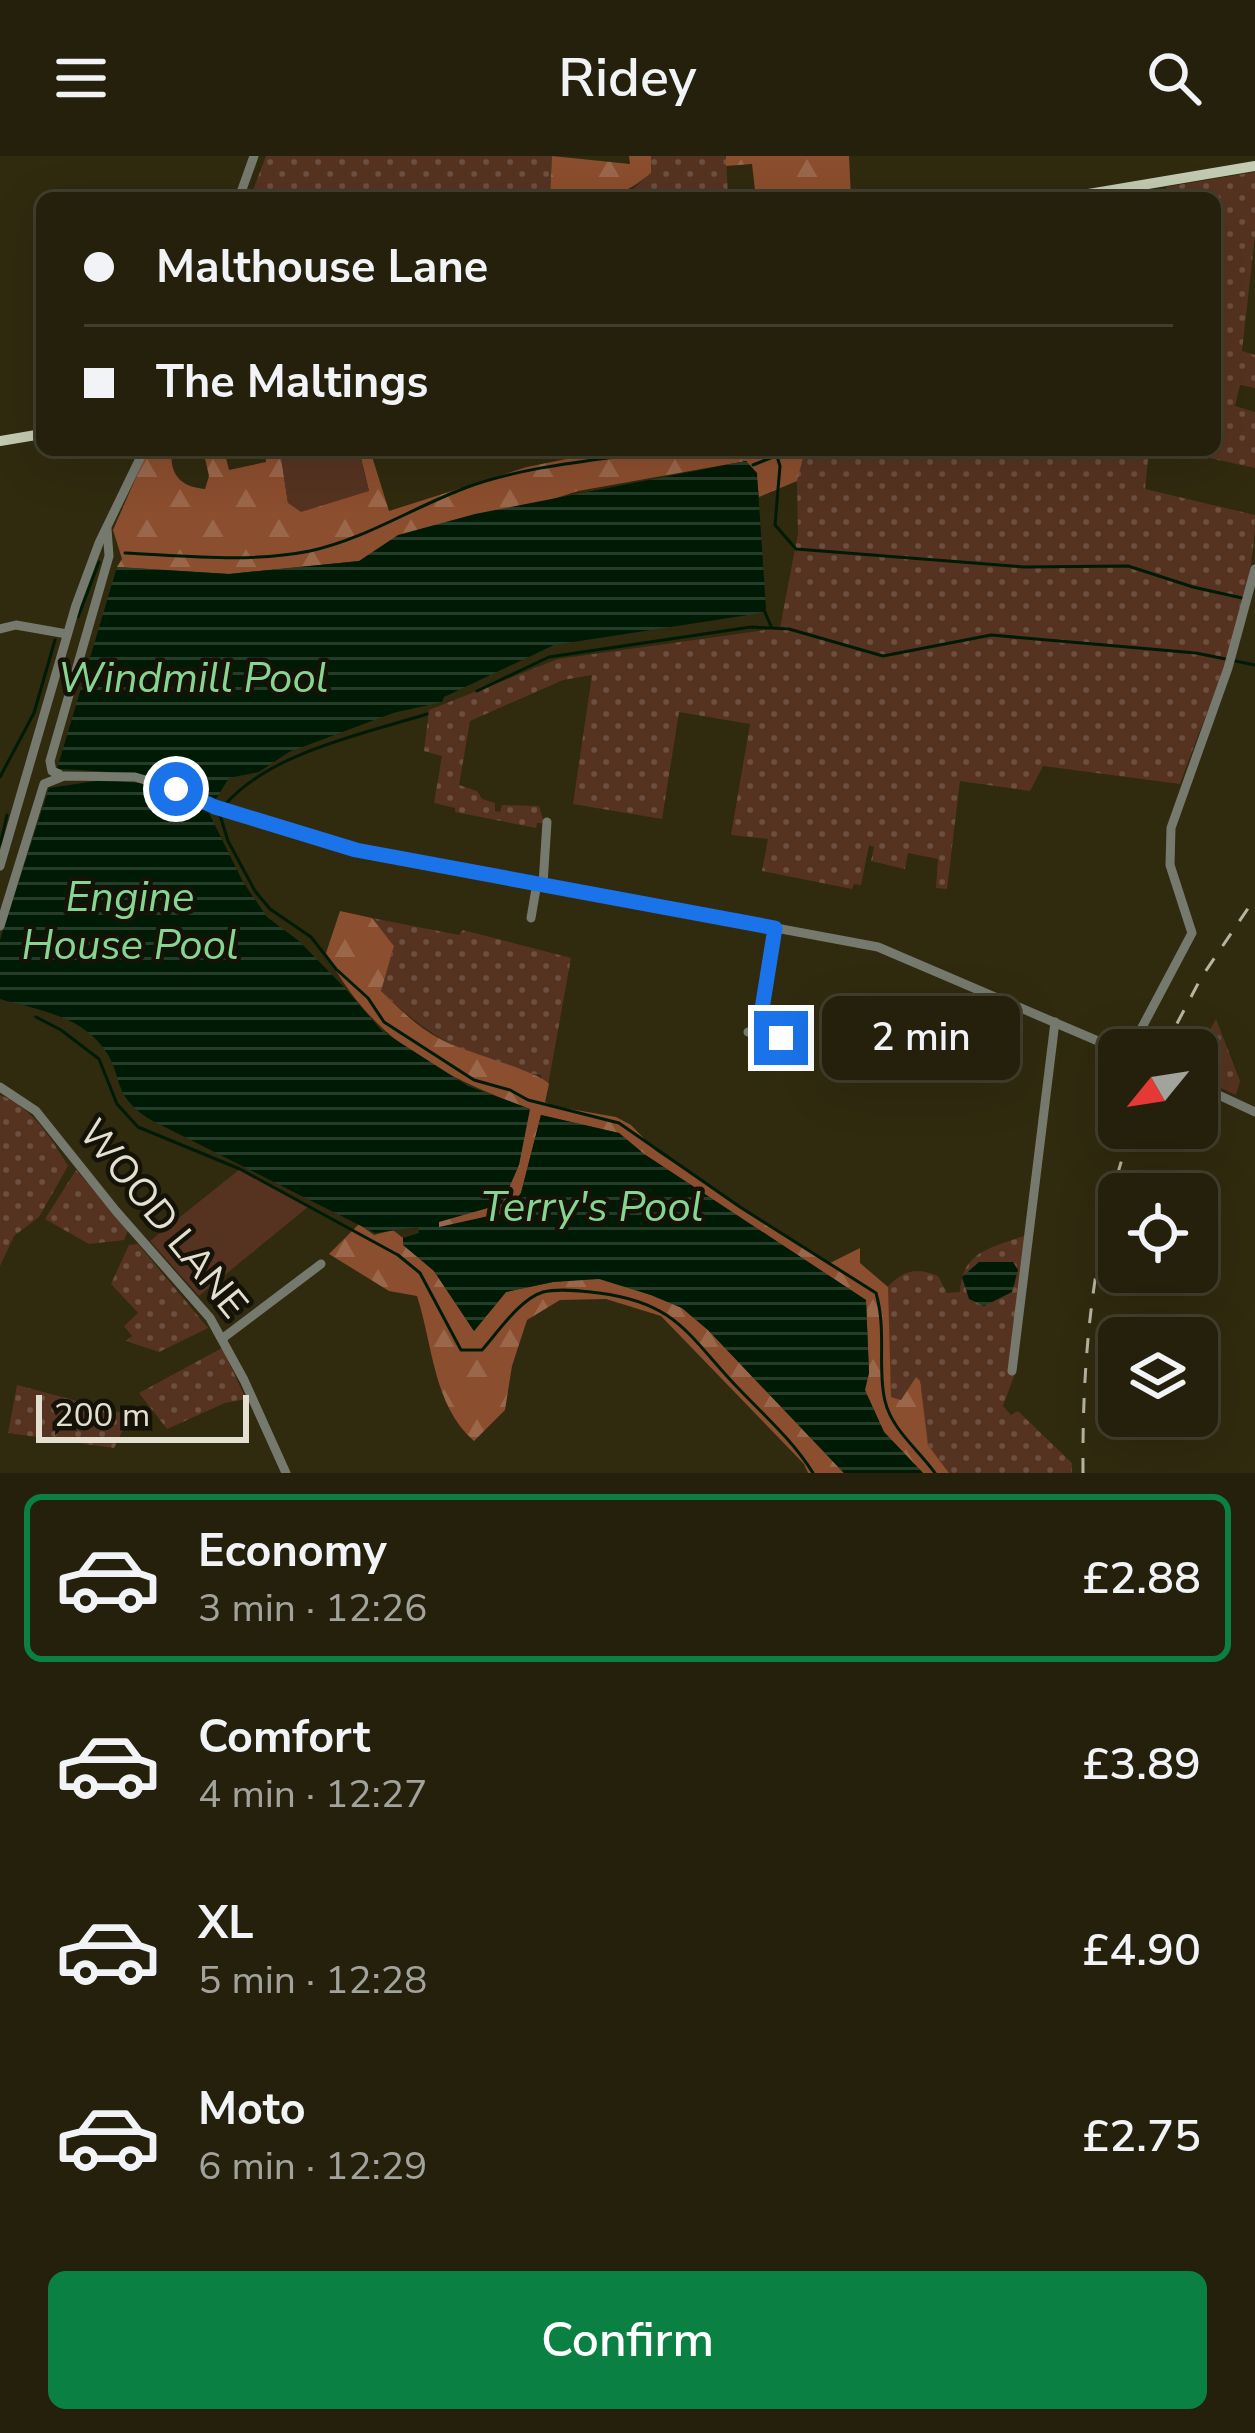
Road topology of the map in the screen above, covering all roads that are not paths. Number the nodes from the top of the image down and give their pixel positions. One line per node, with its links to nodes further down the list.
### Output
1 (253, 157): 3 (street)
2 (1255, 166): 4 (main road)
3 (241, 192)
4 (1101, 192)
5 (36, 435): 6 (main road)
6 (0, 441)
7 (141, 456): 8 (street)
8 (107, 527): 11 (street); 12 (street)
9 (1255, 569): 20 (street)
10 (0, 629): 11 (street)
11 (67, 634): 14 (street)
12 (64, 776): 15 (street); 17 (street)
13 (548, 822): 15 (street)
14 (0, 866)
15 (540, 883): 16 (street); 18 (street)
16 (531, 919)
17 (0, 926)
18 (775, 928): 19 (street); 22 (street)
19 (1054, 1022): 21 (street); 28 (street)
20 (1141, 1029)
21 (1098, 1041)
22 (809, 1044)
23 (0, 1087): 27 (street, WOOD LANE)
24 (1218, 1095): 25 (street)
25 (1255, 1112)
26 (321, 1264): 27 (street)
27 (223, 1338): 29 (street, WOOD LANE)
28 (1012, 1371)
29 (286, 1473)

